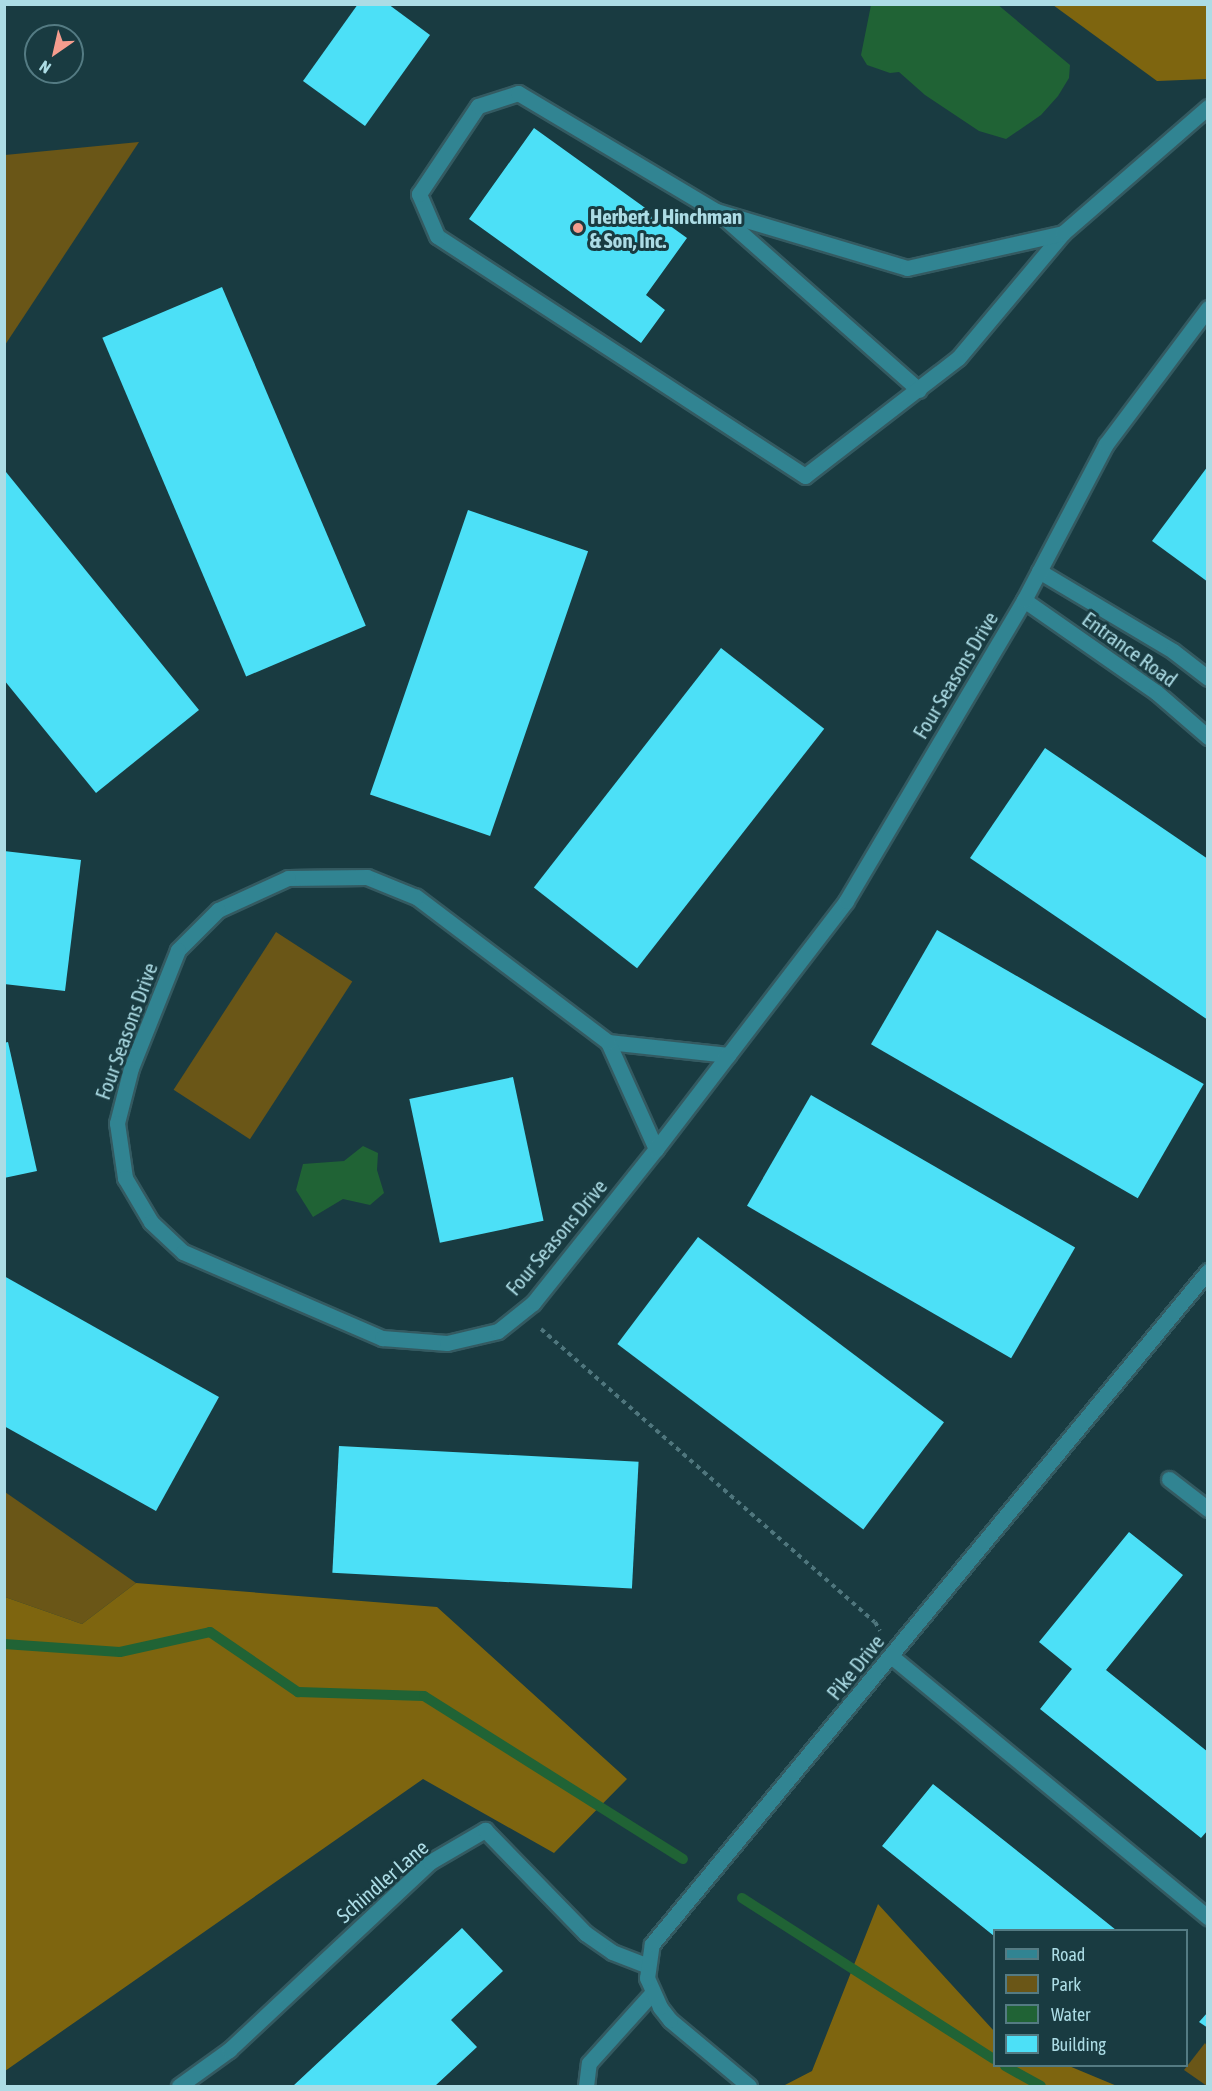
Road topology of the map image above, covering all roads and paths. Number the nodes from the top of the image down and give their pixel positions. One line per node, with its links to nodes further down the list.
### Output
1 (1208, 107): 3 (street)
2 (716, 211): 3 (street); 5 (street); 5 (street)
3 (1063, 232): 5 (street)
4 (1208, 308): 6 (street, Four Seasons Drive)
5 (919, 390)
6 (1039, 571): 7 (street, Four Seasons Drive); 8 (street, Entrance Road)
7 (1024, 600): 9 (street, Entrance Road); 11 (street, Four Seasons Drive)
8 (1208, 678)
9 (1208, 737)
10 (608, 1042): 11 (street); 12 (street, Four Seasons Drive); 14 (street, Four Seasons Drive)
11 (728, 1055): 12 (street, Four Seasons Drive)
12 (656, 1149): 14 (street, Four Seasons Drive)
13 (1208, 1271): 17 (street, Pike Drive)
14 (523, 1311): 17 (path)
15 (1169, 1479): 16 (street)
16 (1208, 1509)
17 (891, 1656): 18 (street); 19 (street, Pike Drive)
18 (1208, 1917)
19 (646, 1965): 20 (street); 21 (street, Schindler Lane)
20 (652, 1993): 22 (street); 23 (street)
21 (179, 2086)
22 (586, 2086)
23 (749, 2086)

